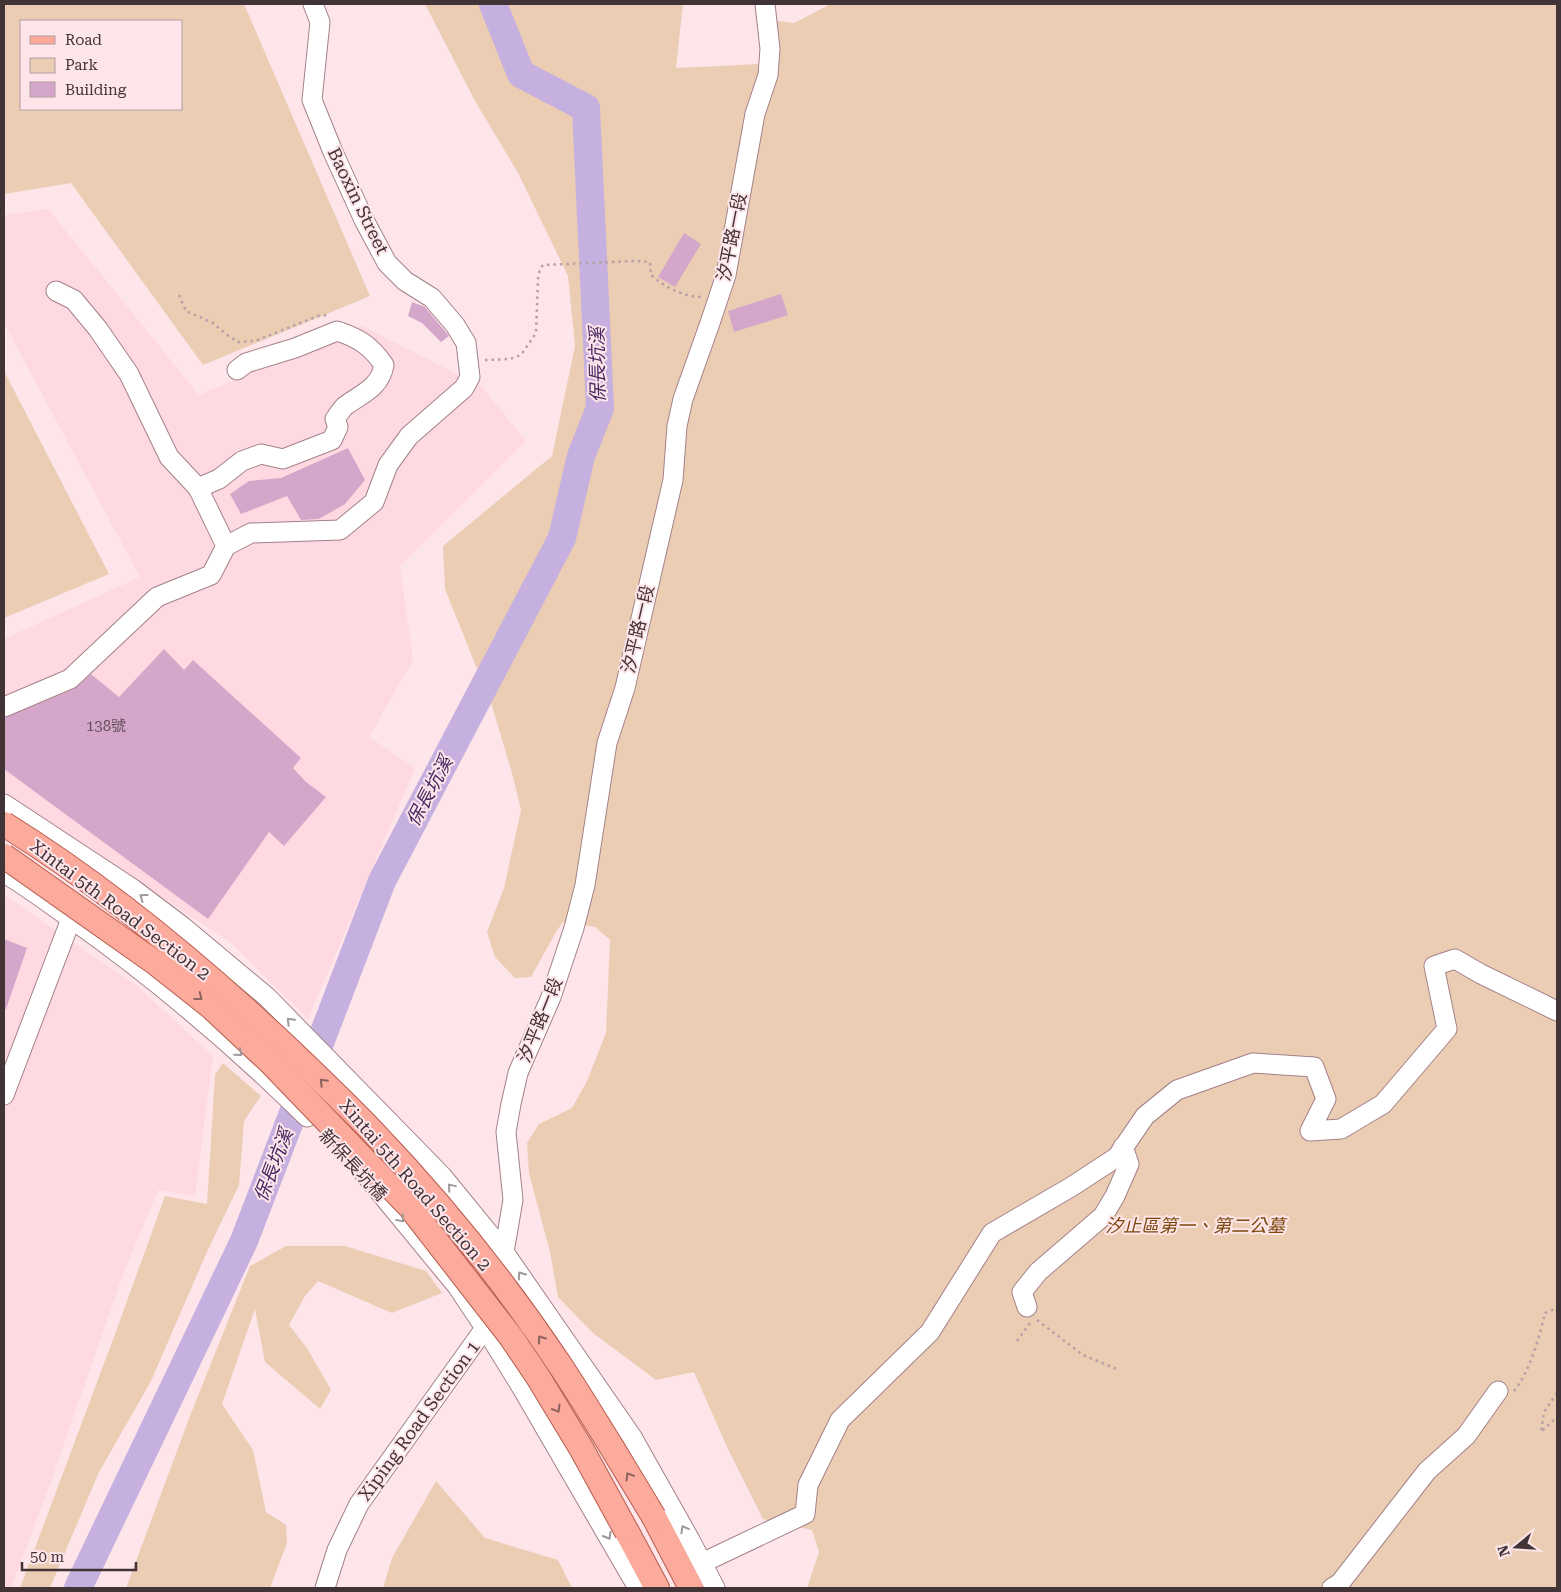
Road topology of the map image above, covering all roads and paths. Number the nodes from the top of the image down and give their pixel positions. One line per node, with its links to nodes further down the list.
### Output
1 (313, 4): 7 (street, Baoxin Street)
2 (765, 4): 5 (street, 汐平路一段)
3 (56, 291): 9 (street)
4 (179, 295): 6 (path)
5 (719, 297): 7 (path); 20 (street, 汐平路一段)
6 (337, 331): 8 (street); 9 (street)
7 (469, 361): 10 (street, Baoxin Street)
8 (236, 370)
9 (198, 488): 10 (street)
10 (226, 546): 11 (street)
11 (4, 707)
12 (4, 804): 20 (street, one-way to 12)
13 (4, 824): 32 (main road, Xintai 5th Road Section 2, one-way to 13, bridge)
14 (4, 856): 31 (main road, Xintai 5th Road Section 2, one-way to 31, bridge)
15 (4, 873): 16 (street, 新保長坑橋)
16 (71, 918): 18 (street); 23 (street, 新保長坑橋, one-way to 23)
17 (1557, 1011): 19 (street)
18 (4, 1095)
19 (1123, 1147): 21 (street); 28 (street)
20 (504, 1252): 23 (street, Xiping Road Section 1); 28 (street, one-way to 20)
21 (1031, 1312): 24 (path)
22 (1557, 1312): 26 (path)
23 (485, 1328): 29 (street, Xiping Road Section 1); 30 (street, 新保長坑橋, one-way to 30)
24 (1119, 1370)
25 (1557, 1393): 27 (path)
26 (1504, 1394): 34 (street)
27 (1557, 1417)
28 (702, 1564): 33 (street)
29 (325, 1588)
30 (638, 1588)
31 (657, 1588)
32 (691, 1588)
33 (715, 1588)
34 (1332, 1588)

